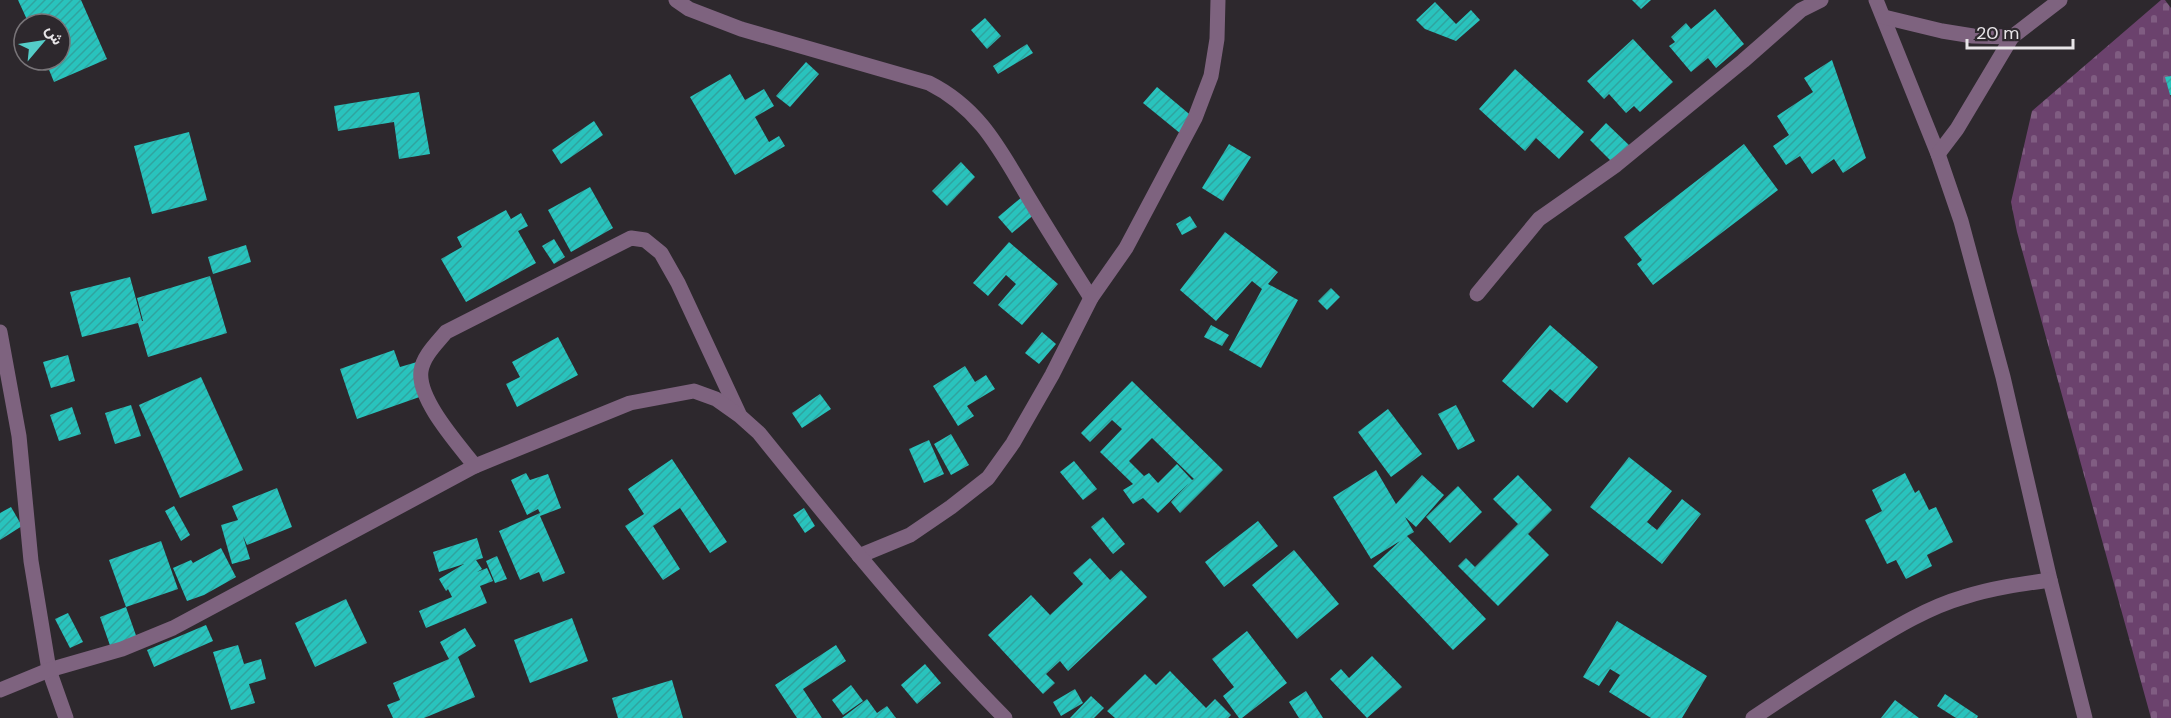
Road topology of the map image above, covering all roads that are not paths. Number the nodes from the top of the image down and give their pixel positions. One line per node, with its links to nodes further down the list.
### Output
1 (676, 0): 10 (street)
2 (1218, 0): 10 (street)
3 (1821, 0): 9 (street)
4 (1876, 0): 6 (street)
5 (2060, 0): 7 (street)
6 (1884, 17): 7 (street); 8 (street)
7 (2012, 37): 8 (street)
8 (1938, 154): 15 (street)
9 (1477, 294)
10 (1091, 298): 14 (street)
11 (0, 332): 16 (street)
12 (740, 416): 13 (street); 13 (street); 14 (street)
13 (475, 466): 16 (street)
14 (859, 556): 19 (street)
15 (2050, 580): 20 (street); 21 (street)
16 (49, 670): 17 (street); 18 (street)
17 (0, 690)
18 (66, 718)
19 (1005, 718)
20 (1753, 718)
21 (2085, 718)

